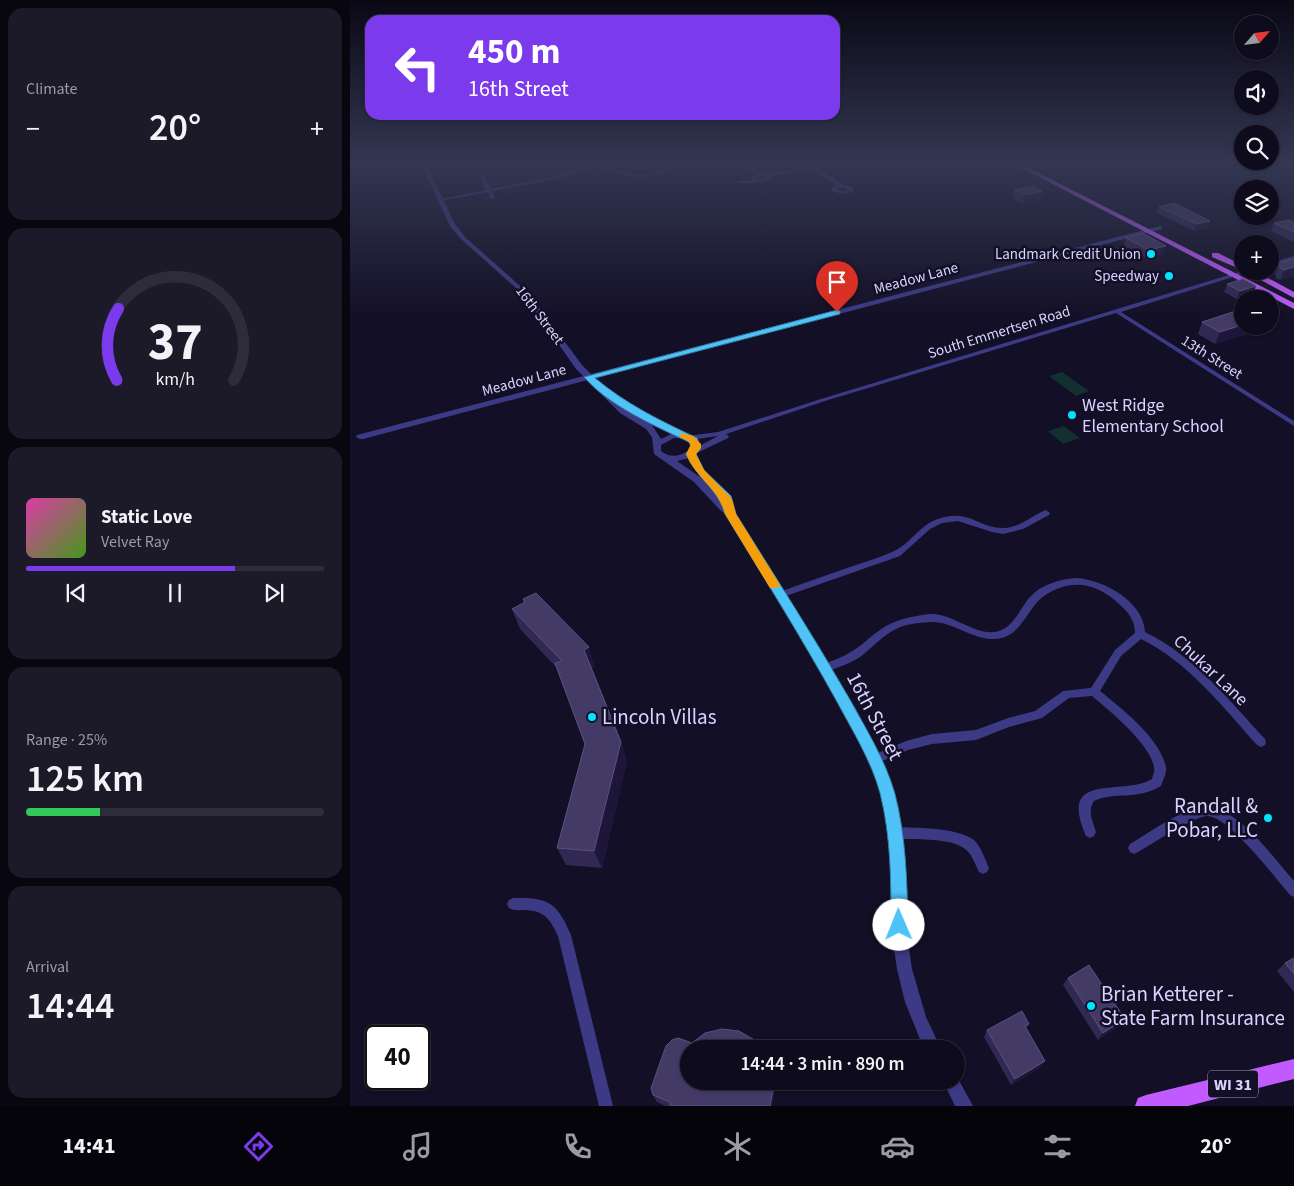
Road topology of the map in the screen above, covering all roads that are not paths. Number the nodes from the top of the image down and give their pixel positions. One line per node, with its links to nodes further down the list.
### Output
1 (447, 216): 21 (street, 16th Street)
2 (1119, 216): 5 (main road)
3 (1135, 216): 4 (main road)
4 (1160, 228): 5 (street, Meadow Lane); 6 (main road)
5 (1149, 231): 6 (main road); 21 (street, Meadow Lane)
6 (1189, 247): 10 (main road); 12 (main road)
7 (1207, 251): 11 (main road)
8 (1294, 258): 9 (street)
9 (1279, 262)
10 (1234, 269)
11 (1234, 269)
12 (1234, 270)
13 (1234, 274): 20 (street, South Emmertsen Road)
14 (1252, 280): 19 (main road)
15 (1254, 280): 18 (main road)
16 (1266, 280): 17 (main road)
17 (1294, 295)
18 (1294, 300)
19 (1294, 306)
20 (1116, 312): 23 (street, South Emmertsen Road); 24 (street, 13th Street)
21 (589, 377): 22 (street, 16th Street); 25 (street, Meadow Lane)
22 (608, 394): 26 (street, 16th Street); 27 (street, 16th Street)
23 (757, 421): 26 (street, South Emmertsen Road); 28 (street, South Emmertsen Road)
24 (1294, 424)
25 (360, 437)
26 (687, 437): 27 (street); 28 (street, 16th Street)
27 (657, 444): 29 (street, 16th Street)
28 (692, 453): 29 (street); 31 (street, 16th Street)
29 (666, 458): 31 (street, 16th Street)
30 (1046, 513): 32 (street)
31 (731, 514): 32 (street, 16th Street)
32 (780, 595): 34 (street, 16th Street)
33 (1140, 634): 34 (street); 35 (street); 36 (street, Chukar Lane)
34 (825, 668): 37 (street, 16th Street)
35 (1094, 692): 37 (street); 38 (street)
36 (1261, 742)
37 (875, 759): 39 (street, 16th Street)
38 (1090, 832)
39 (896, 833): 41 (street); 45 (street, 16th Street)
40 (1134, 848): 42 (street)
41 (983, 868)
42 (1277, 871): 43 (street)
43 (1294, 891)
44 (513, 904): 49 (street)
45 (929, 1040)
46 (1294, 1070): 48 (main road, WI 31)
47 (956, 1090): 50 (street)
48 (1169, 1103): 51 (main road, WI 31)
49 (606, 1106)
50 (964, 1106)
51 (1146, 1106)

